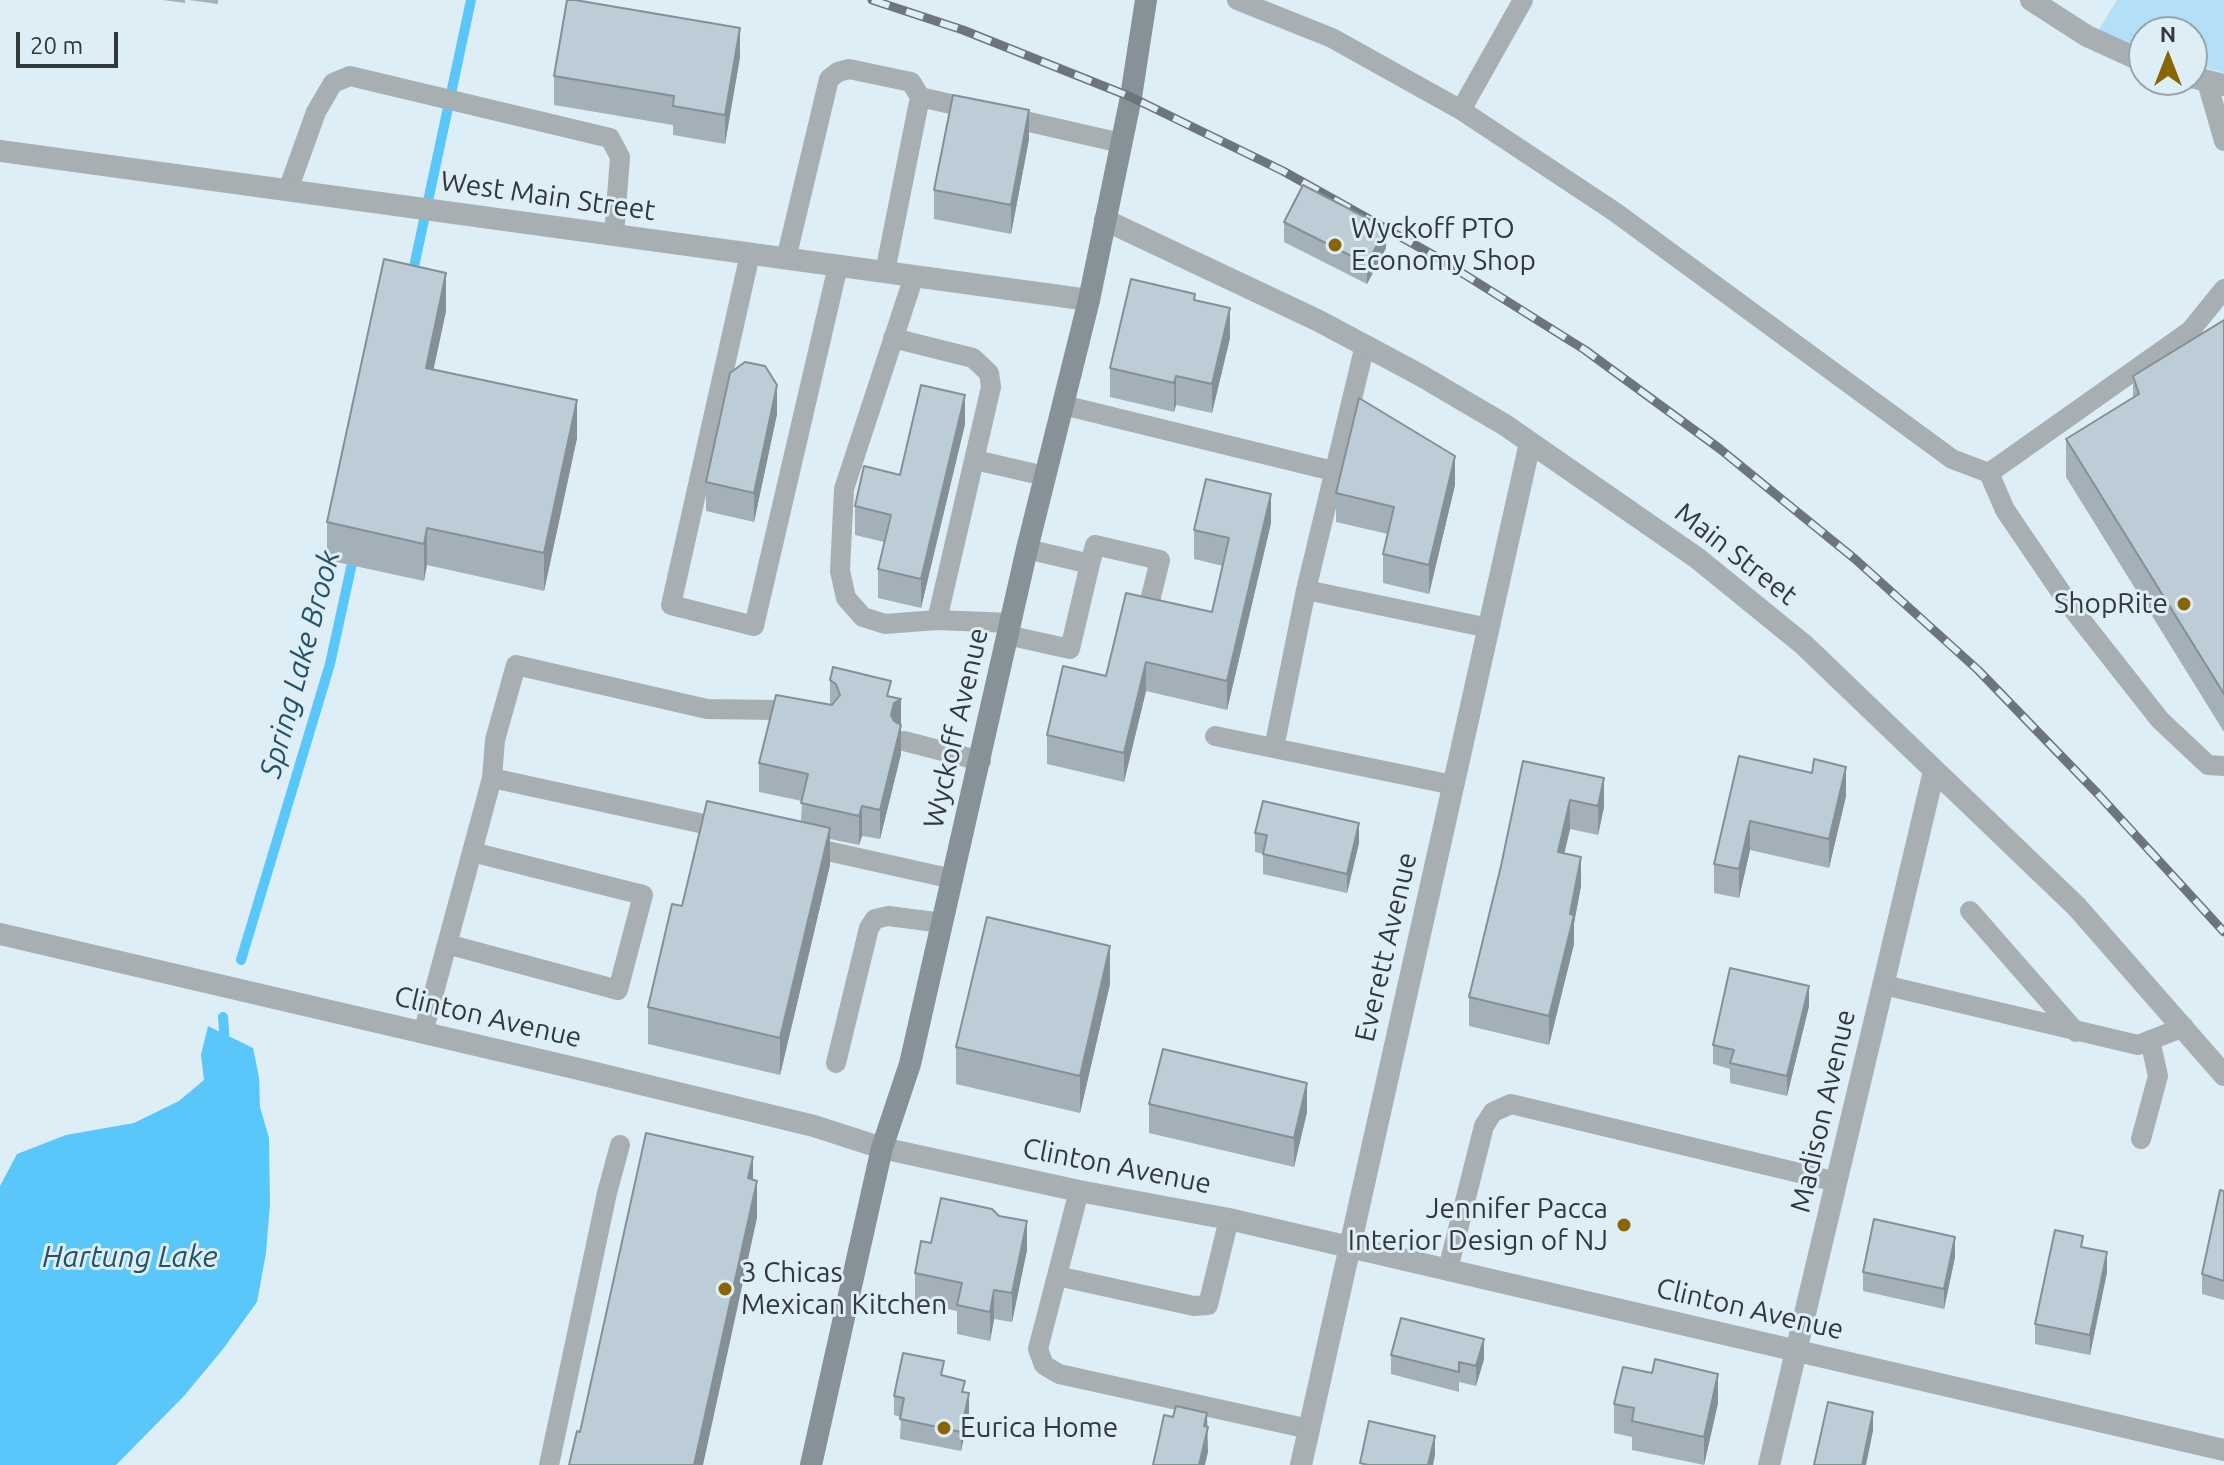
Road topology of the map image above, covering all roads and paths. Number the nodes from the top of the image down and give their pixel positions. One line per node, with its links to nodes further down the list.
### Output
1 (1146, 0): 10 (main road, Wyckoff Avenue)
2 (1237, 0): 8 (lane)
3 (1523, 0): 8 (lane)
4 (2031, 0): 5 (street)
5 (2128, 55)
6 (2208, 81): 9 (lane)
7 (920, 97): 10 (lane); 16 (lane); 18 (lane)
8 (1461, 110): 28 (lane)
9 (2224, 141)
10 (1121, 143): 13 (main road, Wyckoff Avenue)
11 (0, 151): 12 (street, West Main Street)
12 (288, 190): 14 (street, West Main Street); 14 (lane)
13 (1105, 220): 21 (main road, Wyckoff Avenue); 23 (street, Main Street)
14 (614, 235): 15 (street, West Main Street)
15 (750, 254): 16 (street, West Main Street); 17 (lane)
16 (786, 259): 17 (street, West Main Street)
17 (838, 266): 18 (street, West Main Street)
18 (885, 272): 19 (street, West Main Street)
19 (914, 276): 21 (street, West Main Street); 22 (lane)
20 (2224, 289): 28 (lane)
21 (1089, 300): 24 (main road, Wyckoff Avenue)
22 (893, 338): 26 (lane); 34 (lane)
23 (1365, 345): 25 (street, Main Street); 27 (lane)
24 (1063, 405): 27 (lane); 29 (main road, Wyckoff Avenue)
25 (1530, 443): 35 (street, Everett Avenue); 43 (street, Main Street)
26 (975, 460): 29 (lane); 34 (lane)
27 (1333, 471): 32 (lane)
28 (1989, 473): 42 (lane)
29 (1045, 476): 30 (main road, Wyckoff Avenue)
30 (1027, 549): 31 (lane); 36 (main road, Wyckoff Avenue)
31 (1090, 564): 33 (lane); 36 (lane)
32 (1306, 590): 35 (lane); 40 (lane)
33 (1147, 613)
34 (937, 620): 36 (lane)
35 (1489, 628): 45 (street, Everett Avenue)
36 (1009, 629): 41 (main road, Wyckoff Avenue)
37 (819, 720): 44 (lane)
38 (1215, 736): 40 (lane)
39 (904, 741): 41 (lane)
40 (1274, 748): 45 (lane)
41 (981, 761): 49 (main road, Wyckoff Avenue)
42 (2224, 766)
43 (1934, 771): 54 (street, Madison Avenue); 55 (street, Main Street)
44 (492, 778): 46 (lane); 48 (lane)
45 (1453, 785): 67 (street, Everett Avenue)
46 (753, 835)
47 (784, 842): 49 (lane)
48 (472, 852): 53 (lane); 53 (lane)
49 (953, 879): 51 (main road, Wyckoff Avenue)
50 (1970, 911): 56 (lane)
51 (943, 923): 59 (lane); 63 (main road, Wyckoff Avenue)
52 (0, 934): 57 (street, Clinton Avenue)
53 (447, 944): 57 (lane)
54 (1884, 985): 56 (lane); 64 (street, Madison Avenue)
55 (2184, 1027): 58 (lane); 60 (street, Main Street)
56 (2076, 1032): 58 (lane)
57 (423, 1033): 63 (street, Clinton Avenue)
58 (2150, 1040): 61 (lane)
59 (836, 1063)
60 (2224, 1075)
61 (2141, 1139)
62 (620, 1145): 73 (lane)
63 (882, 1148): 65 (street, Clinton Avenue); 74 (main road, Wyckoff Avenue)
64 (1837, 1182): 68 (lane); 70 (street, Madison Avenue)
65 (1079, 1191): 66 (street, Clinton Avenue); 69 (lane)
66 (1229, 1219): 67 (street, Clinton Avenue); 69 (lane)
67 (1350, 1247): 68 (street, Clinton Avenue); 71 (street, Everett Avenue)
68 (1448, 1269): 70 (street, Clinton Avenue)
69 (1057, 1276): 71 (lane)
70 (1797, 1351): 72 (street, Clinton Avenue); 76 (street, Madison Avenue)
71 (1309, 1429): 75 (street, Everett Avenue)
72 (2224, 1450)
73 (549, 1465)
74 (811, 1465)
75 (1301, 1465)
76 (1769, 1465)

